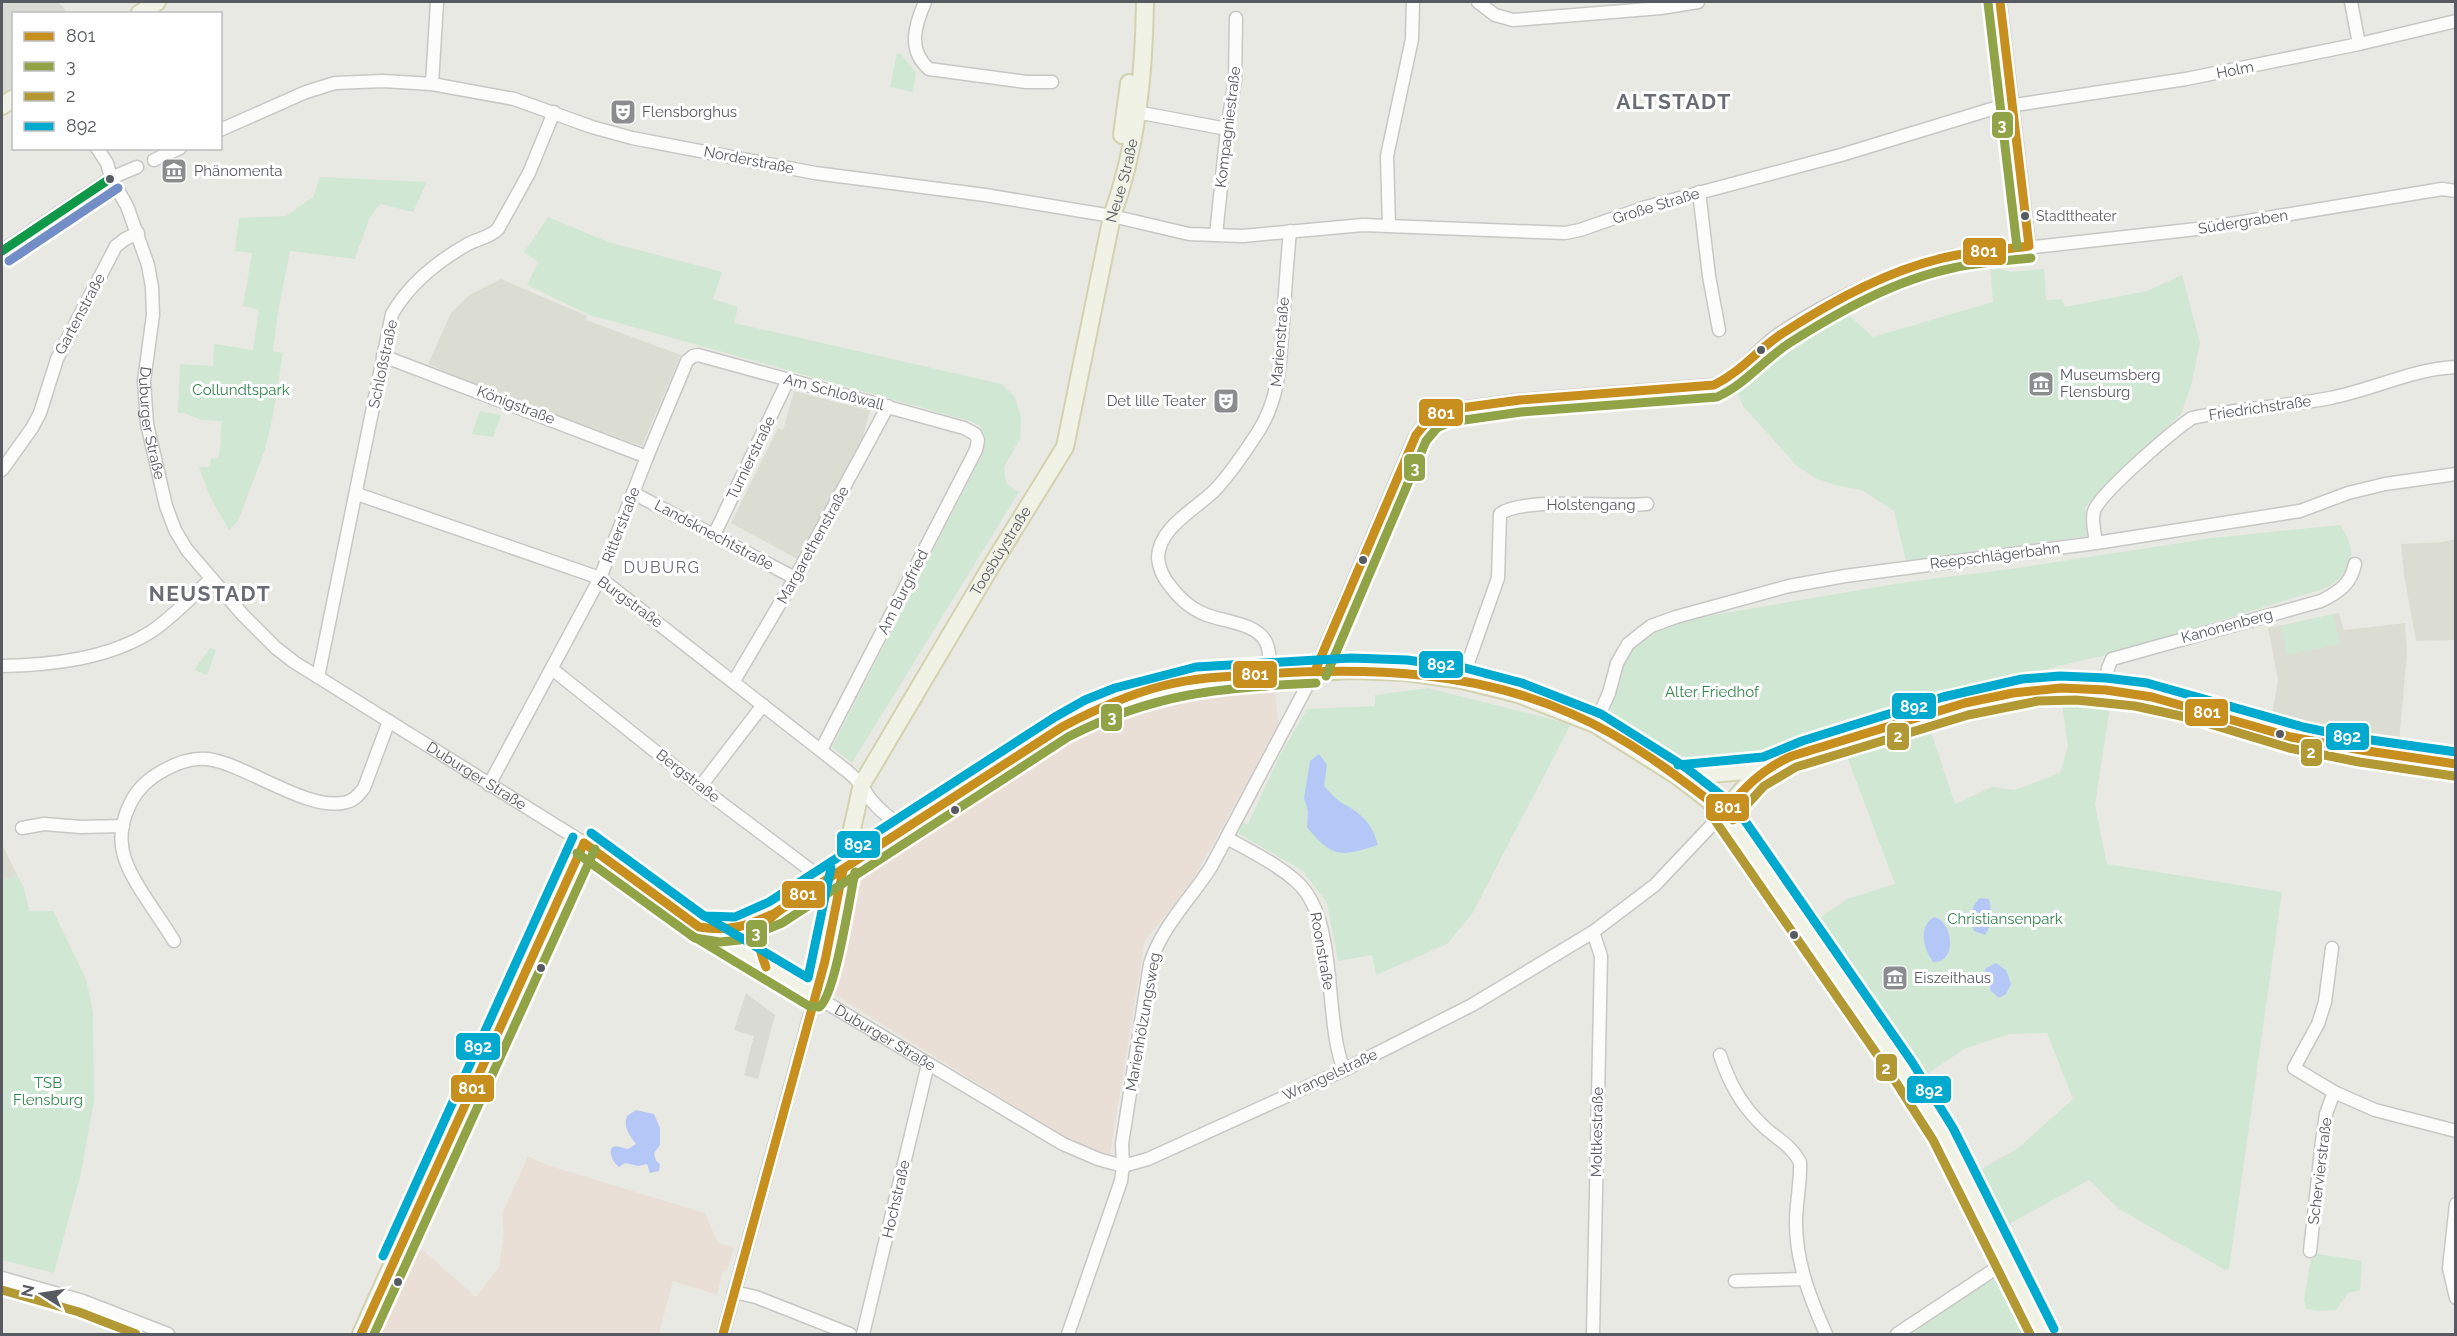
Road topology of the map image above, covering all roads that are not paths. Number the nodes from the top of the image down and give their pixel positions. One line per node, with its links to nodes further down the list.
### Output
1 (436, 2): 14 (street)
2 (925, 2): 13 (street)
3 (1140, 2): 16 (main road, Neue Straße)
4 (1145, 2): 16 (main road, Neue Straße)
5 (1413, 2): 28 (street)
6 (1478, 2): 7 (street)
7 (1698, 2)
8 (2000, 2): 15 (street)
9 (2351, 2): 12 (street)
10 (1236, 18): 19 (street, Kompagniestraße)
11 (2456, 21): 12 (street, Holm)
12 (2359, 45): 15 (street, Holm)
13 (1052, 82)
14 (432, 84): 17 (street, Norderstraße); 18 (street, Norderstraße)
15 (2012, 104): 26 (street, Große Straße); 32 (street)
16 (1132, 111): 19 (street); 27 (main road, Neue Straße)
17 (554, 112): 27 (street, Norderstraße); 35 (street, Schloßstraße)
18 (222, 129)
19 (1227, 129): 31 (street, Kompagniestraße)
20 (98, 150): 24 (street, Duburger Straße)
21 (173, 150): 22 (street)
22 (155, 156)
23 (137, 167): 24 (street)
24 (111, 178): 30 (street, Duburger Straße); 33 (street)
25 (2456, 191): 32 (street, Südergraben)
26 (1699, 192): 28 (street, Große Straße); 34 (street)
27 (1112, 216): 31 (street, Norderstraße); 68 (main road, Toosbüystraße)
28 (1389, 225): 29 (street, Große Straße)
29 (1290, 231): 31 (street, Norderstraße); 56 (street, Marienstraße)
30 (138, 233): 42 (street, Gartenstraße); 52 (street, Duburger Straße)
31 (1215, 235)
32 (2029, 246): 55 (street, Südergraben)
33 (2, 251)
34 (1719, 330)
35 (384, 356): 41 (street, Königstraße); 45 (street, Schloßstraße)
36 (693, 356): 38 (street, Am Schloßwall); 41 (street, Ritterstraße)
37 (2456, 367): 48 (street, Friedrichstraße)
38 (788, 380): 39 (street, Am Schloßwall); 47 (street, Turnierstraße)
39 (888, 406): 40 (street, Am Schloßwall); 51 (street, Margarethenstraße)
40 (975, 434): 64 (street, Am Burgfried)
41 (647, 457): 44 (street, Ritterstraße)
42 (2, 470)
43 (2456, 474): 48 (street, Reepschlägerbahn)
44 (633, 493): 47 (street, Landsknechtstraße); 50 (street, Ritterstraße)
45 (357, 494): 50 (street, Burgstraße); 57 (street, Schloßstraße)
46 (1647, 504): 58 (street, Holstengang)
47 (714, 535): 51 (street, Landsknechtstraße)
48 (2096, 543): 63 (street, Reepschlägerbahn)
49 (2355, 564): 60 (street, Kanonenberg)
50 (600, 578): 54 (street, Ritterstraße); 59 (street, Burgstraße)
51 (795, 578): 59 (street, Margarethenstraße)
52 (211, 579): 53 (street); 57 (street, Duburger Straße)
53 (2, 666)
54 (552, 669): 69 (street, Ritterstraße); 70 (street, Bergstraße)
55 (1315, 671): 56 (main road); 58 (main road); 75 (street, Marienhölzungsweg)
56 (1269, 674): 74 (main road)
57 (318, 677): 62 (street, Duburger Straße)
58 (1462, 680): 63 (main road)
59 (734, 681): 61 (street, Burgstraße)
60 (2105, 690): 65 (main road); 66 (main road)
61 (763, 705): 64 (street, Burgstraße); 70 (street)
62 (389, 721): 69 (street, Duburger Straße); 72 (street)
63 (1595, 724): 67 (main road)
64 (821, 750): 68 (street, Burgstraße)
65 (2456, 764)
66 (1766, 768): 67 (main road); 71 (main road)
67 (1679, 777): 71 (main road)
68 (862, 784): 74 (street, Burgstraße); 77 (main road, Toosbüystraße)
69 (489, 785): 76 (street, Duburger Straße)
70 (700, 787): 78 (street, Bergstraße)
71 (1724, 812): 81 (street, Wrangelstraße); 94 (main road)
72 (123, 826): 73 (street); 82 (street)
73 (21, 828)
74 (905, 829): 77 (main road)
75 (1227, 838): 88 (street, Roonstraße); 91 (street, Marienhölzungsweg)
76 (584, 843): 80 (main road, Duburger Straße); 101 (main road)
77 (843, 870): 78 (main road); 85 (main road, Toosbüystraße)
78 (825, 881): 79 (main road)
79 (775, 913): 80 (main road); 84 (main road)
80 (699, 927): 84 (main road, Duburger Straße)
81 (1593, 932): 88 (street, Wrangelstraße); 106 (street, Moltkestraße)
82 (174, 941)
83 (2332, 948): 89 (street)
84 (766, 967): 85 (main road, Duburger Straße)
85 (815, 996): 87 (street, Duburger Straße); 98 (street)
86 (1720, 1055): 96 (street)
87 (928, 1064): 91 (street, Duburger Straße); 104 (street, Hochstraße)
88 (1344, 1070): 91 (street, Wrangelstraße)
89 (2334, 1092): 90 (street); 93 (street, Schervierstraße)
90 (2456, 1131)
91 (1124, 1166): 105 (street, Marienhölzungsweg)
92 (2456, 1204): 99 (street)
93 (2310, 1251)
94 (2007, 1261): 108 (street); 109 (main road)
95 (2, 1278): 100 (street)
96 (1803, 1279): 97 (street); 107 (street)
97 (1735, 1281)
98 (734, 1292): 102 (street); 103 (street)
99 (2456, 1298)
100 (168, 1335)
101 (361, 1335)
102 (723, 1335)
103 (850, 1335)
104 (863, 1335)
105 (1068, 1335)
106 (1593, 1335)
107 (1826, 1335)
108 (1897, 1335)
109 (2043, 1335)

